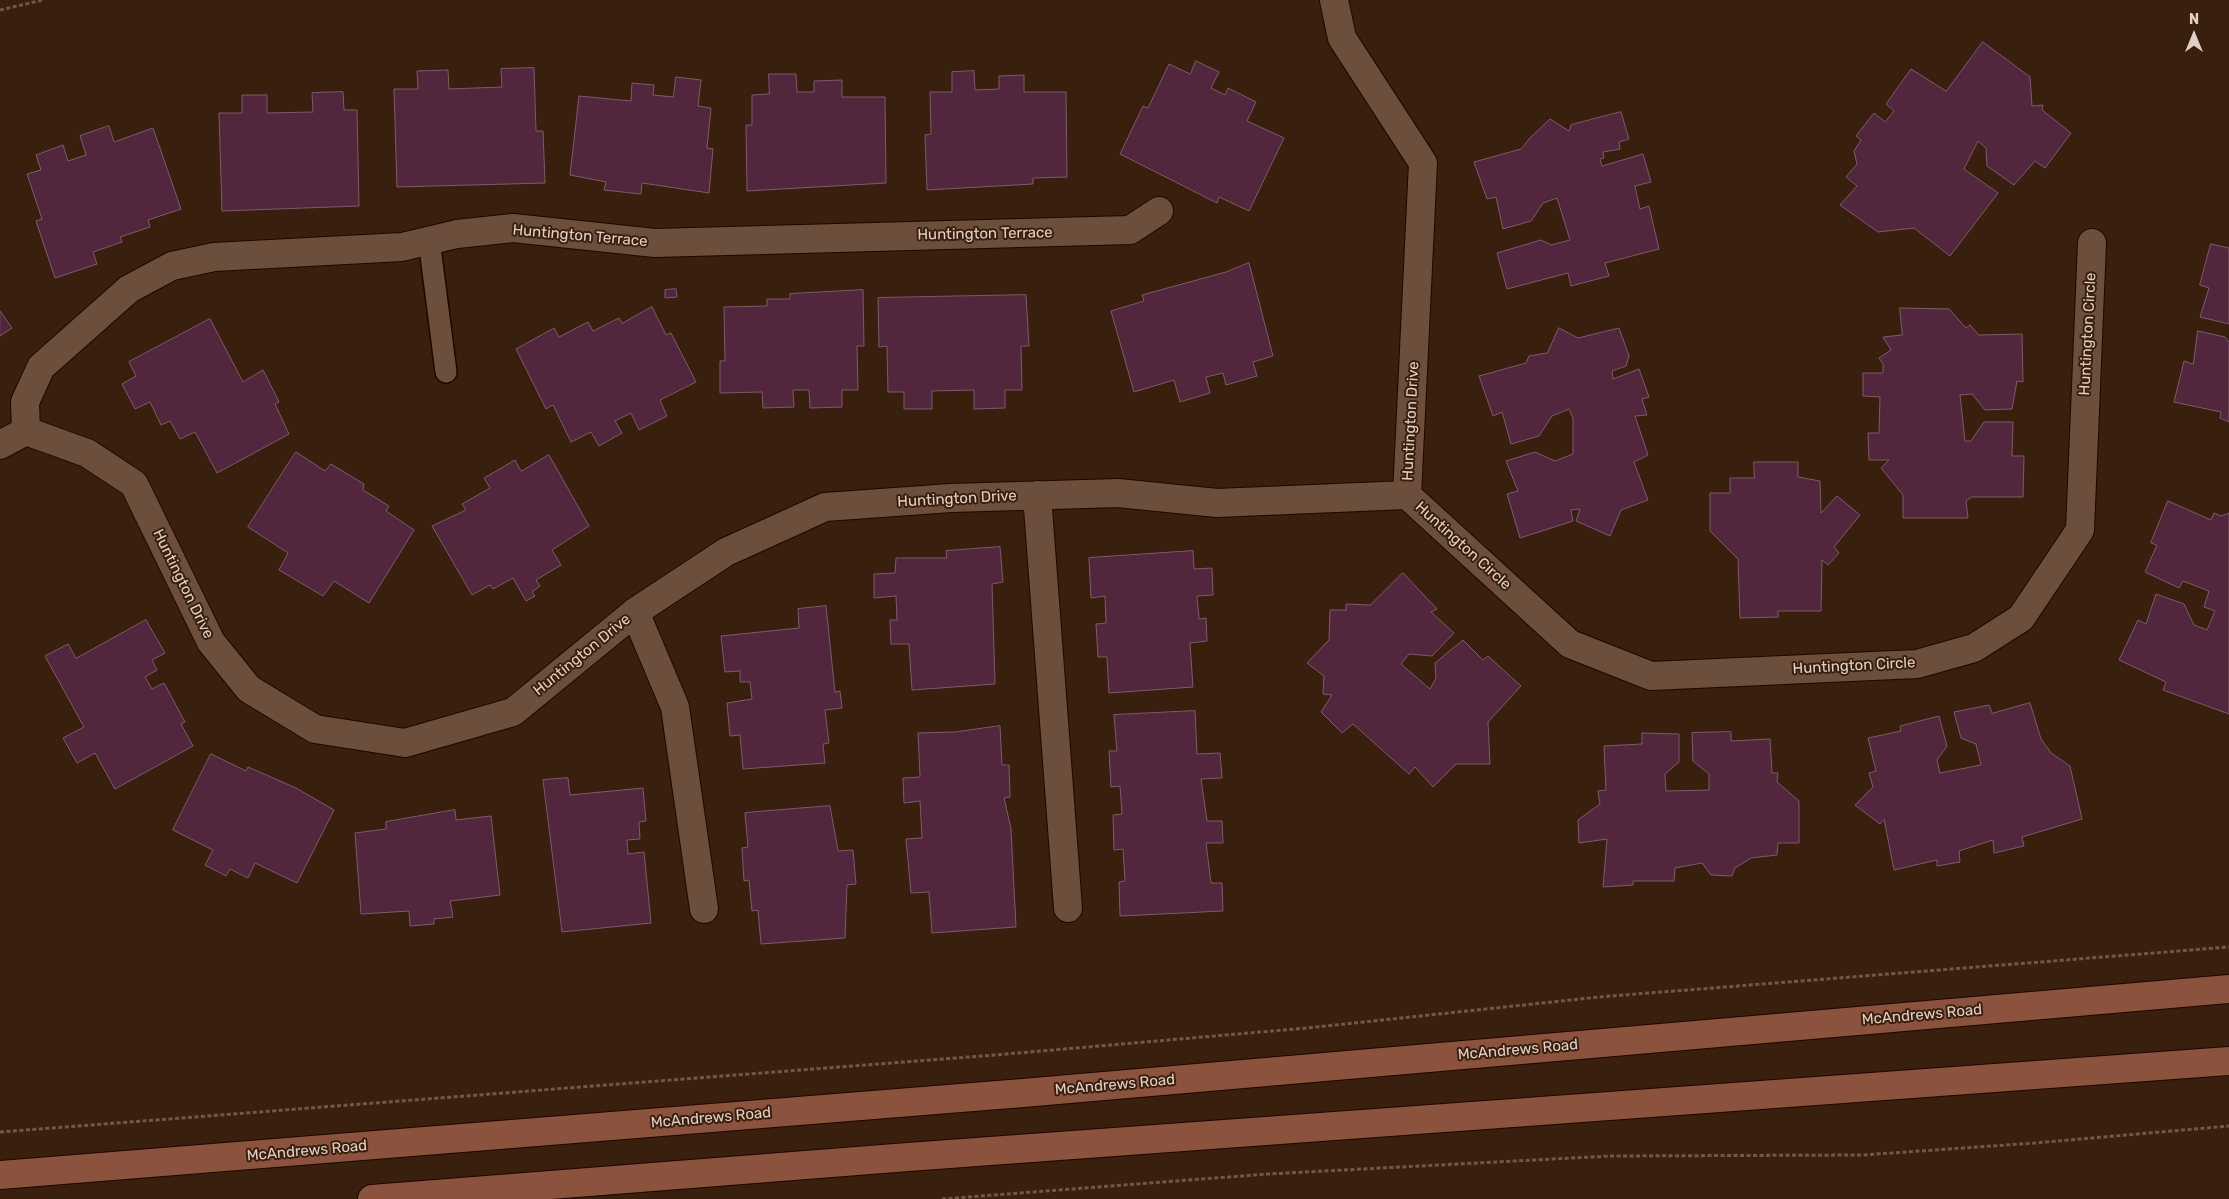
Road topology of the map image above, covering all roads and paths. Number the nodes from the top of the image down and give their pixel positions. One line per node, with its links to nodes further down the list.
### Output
1 (43, 0): 3 (path)
2 (1334, 0): 11 (street, Huntington Drive)
3 (0, 10)
4 (1159, 212): 5 (street, Huntington Terrace)
5 (429, 240): 7 (lane); 8 (street, Huntington Terrace)
6 (2092, 243): 11 (street, Huntington Circle)
7 (446, 372)
8 (26, 430): 9 (street); 12 (street, Huntington Drive)
9 (0, 445)
10 (1037, 496): 11 (street, Huntington Drive); 12 (street, Huntington Drive); 13 (street, Huntington Drive)
11 (1407, 496)
12 (635, 612): 14 (street, Huntington Drive)
13 (1068, 908)
14 (704, 910)
15 (2229, 947): 19 (path)
16 (2229, 989): 20 (main road, McAndrews Road)
17 (2229, 1061): 21 (main road)
18 (2229, 1126): 22 (path)
19 (0, 1132)
20 (0, 1175)
21 (372, 1199)
22 (942, 1199)

